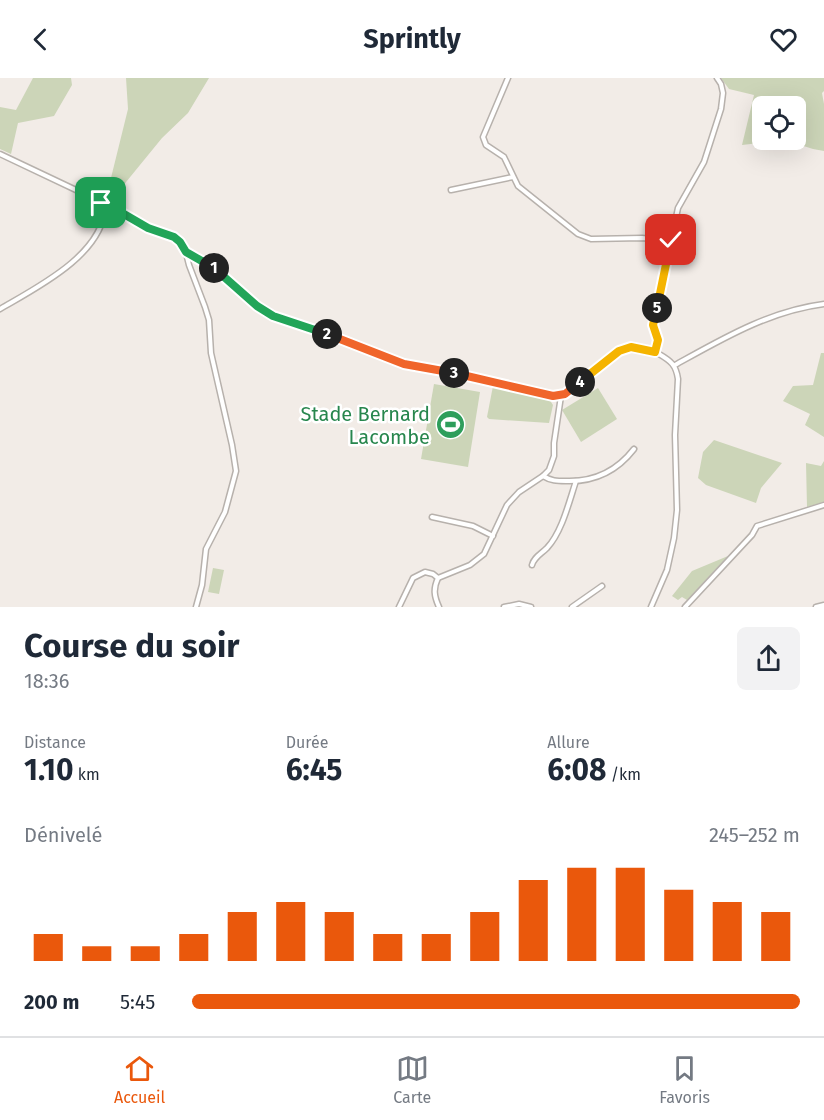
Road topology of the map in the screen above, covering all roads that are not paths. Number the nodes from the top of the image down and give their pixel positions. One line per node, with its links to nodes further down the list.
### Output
1 (508, 78): 4 (street)
2 (717, 78): 7 (street)
3 (0, 154): 6 (street)
4 (513, 177): 5 (street); 7 (street)
5 (451, 190)
6 (105, 207): 8 (street); 10 (street)
7 (671, 240): 11 (street)
8 (186, 252): 13 (street); 24 (street)
9 (824, 304): 12 (street)
10 (0, 309)
11 (655, 352): 12 (street); 13 (street)
12 (675, 365): 30 (street)
13 (561, 396): 15 (street)
14 (634, 449): 16 (street)
15 (543, 476): 16 (street); 19 (street)
16 (576, 481): 20 (street)
17 (824, 505): 31 (street)
18 (432, 517): 19 (street)
19 (493, 536): 21 (street)
20 (531, 566)
21 (438, 578): 25 (street); 26 (street)
22 (602, 586): 29 (street)
23 (824, 605): 32 (street)
24 (196, 607)
25 (399, 607)
26 (439, 607)
27 (504, 607): 28 (street)
28 (531, 607)
29 (572, 607)
30 (651, 607)
31 (685, 607)
32 (816, 607)

